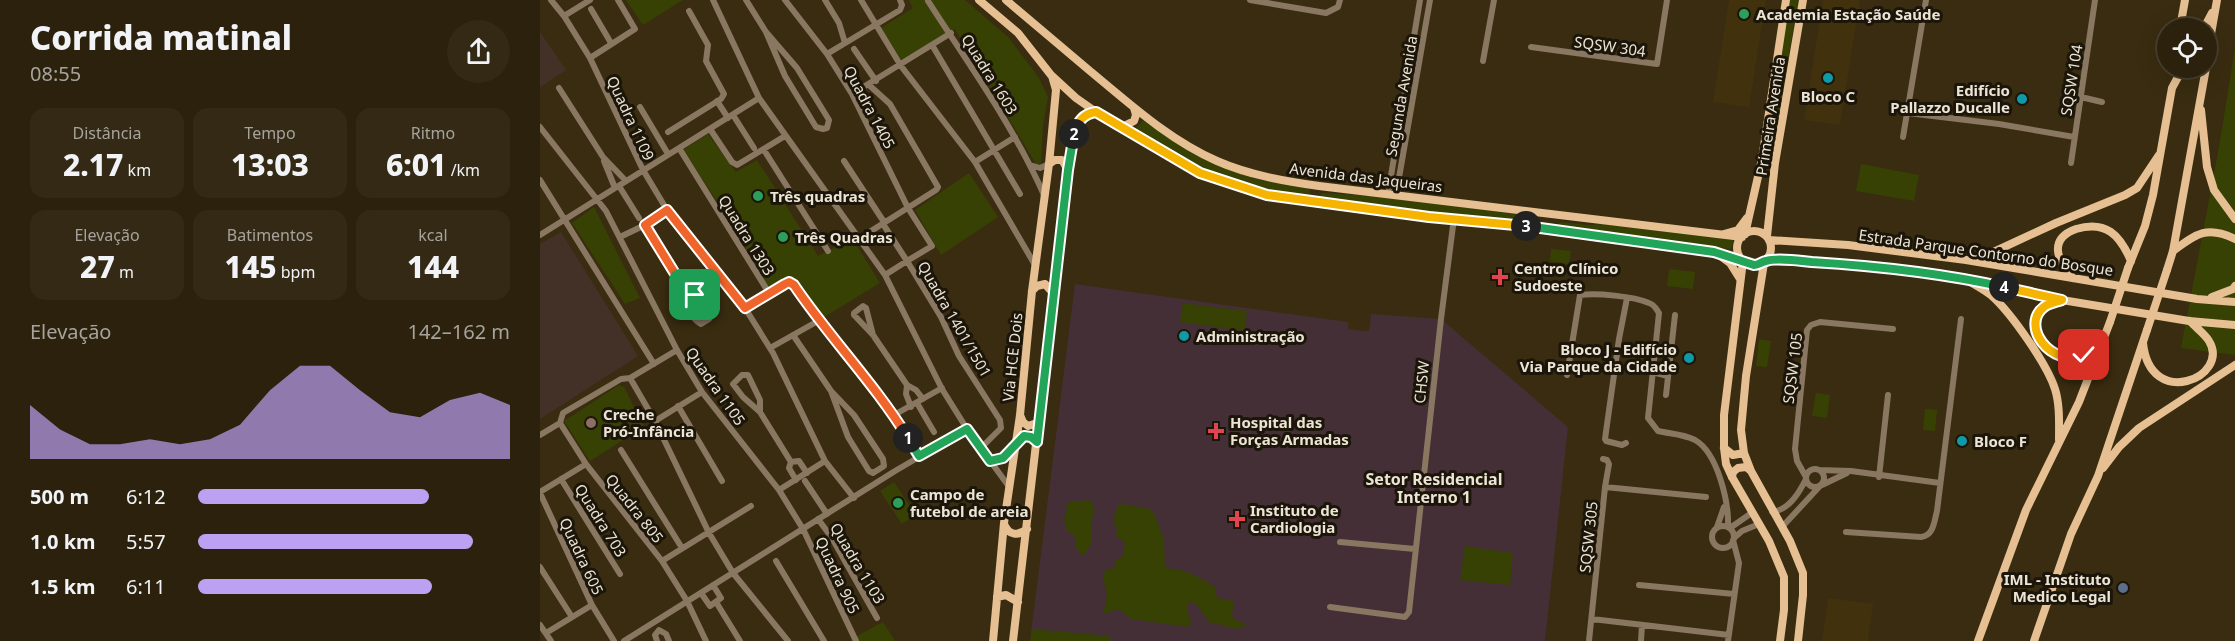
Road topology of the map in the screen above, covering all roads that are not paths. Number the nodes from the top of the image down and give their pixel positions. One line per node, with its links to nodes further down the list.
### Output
1 (551, 0): 27 (street, Quadra 1109)
2 (618, 0): 36 (street)
3 (712, 0): 54 (street)
4 (746, 0): 33 (street)
5 (785, 0): 41 (street, Quadra 1405)
6 (825, 0): 37 (street)
7 (861, 0): 31 (street)
8 (900, 0): 31 (street)
9 (978, 0): 35 (main road, Avenida das Jaqueiras)
10 (1006, 0): 32 (main road, Avenida das Jaqueiras)
11 (1250, 0): 12 (street)
12 (1340, 0)
13 (1420, 0): 94 (street, Segunda Avenida)
14 (1430, 0): 94 (street, Segunda Avenida)
15 (1494, 0): 43 (street)
16 (1667, 0): 39 (street, SQSW 304)
17 (1786, 0): 79 (main road, Primeira Avenida)
18 (1803, 0): 82 (main road, Primeira Avenida)
19 (1926, 0): 62 (street)
20 (2095, 0): 55 (street, SQSW 104)
21 (2185, 0): 28 (main road)
22 (586, 1): 27 (street)
23 (928, 1): 34 (street, Quadra 1603)
24 (2217, 2): 29 (main road); 30 (main road)
25 (591, 9): 36 (street)
26 (689, 11): 57 (street)
27 (564, 16): 42 (street, Quadra 1109)
28 (2182, 18)
29 (2209, 18)
30 (2214, 18)
31 (875, 25): 37 (street); 44 (street)
32 (1034, 25): 35 (main road); 60 (main road, Avenida das Jaqueiras)
33 (766, 32): 33 (street)
34 (951, 33): 38 (street); 69 (street, Quadra 1603)
35 (1018, 33): 45 (main road, Avenida das Jaqueiras)
36 (611, 43): 42 (street)
37 (845, 43): 41 (street)
38 (932, 45): 44 (street); 75 (street)
39 (1531, 47)
40 (854, 49): 49 (street)
41 (827, 54): 53 (street, Quadra 1405)
42 (590, 58): 86 (street, Quadra 1109)
43 (1483, 62)
44 (901, 66): 49 (street); 81 (street)
45 (1052, 75): 61 (main road, Avenida das Jaqueiras); 84 (main road, Via HCE Dois)
46 (2173, 78): 52 (main road)
47 (2178, 78): 52 (main road)
48 (2204, 78): 56 (main road)
49 (876, 81): 50 (street)
50 (869, 85): 53 (street); 98 (street)
51 (559, 88): 78 (street)
52 (2172, 88): 77 (main road)
53 (852, 94): 98 (street, Quadra 1405)
54 (759, 98): 63 (street); 68 (street)
55 (2081, 98): 58 (street); 70 (street, SQSW 104)
56 (2200, 100): 104 (main road); 122 (main road)
57 (717, 101): 63 (street); 67 (street)
58 (2102, 102)
59 (640, 107): 76 (street)
60 (1134, 108): 65 (main road); 90 (main road, Avenida das Jaqueiras)
61 (1096, 112): 65 (main road, Avenida das Jaqueiras); 87 (main road)
62 (1908, 113): 70 (street); 71 (street)
63 (730, 116): 66 (street); 73 (street)
64 (540, 127): 95 (street)
65 (1122, 127): 97 (main road, Avenida das Jaqueiras)
66 (710, 129): 72 (street); 74 (street)
67 (668, 132)
68 (785, 136): 74 (street); 116 (street)
69 (1015, 137): 75 (street, Quadra 1603); 85 (street)
70 (2074, 137): 83 (street, SQSW 104)
71 (1903, 138)
72 (679, 148): 76 (street); 139 (street, Quadra 1303)
73 (754, 148)
74 (764, 150): 121 (street)
75 (995, 150): 81 (street, Quadra 1603); 92 (street)
76 (668, 154): 86 (street)
77 (2159, 155): 126 (main road); 129 (main road)
78 (603, 157): 89 (street); 91 (street)
79 (1762, 159): 82 (main road); 96 (main road, Primeira Avenida)
80 (844, 161): 108 (street)
81 (975, 162): 115 (street)
82 (1775, 163): 106 (main road, Primeira Avenida)
83 (2071, 163)
84 (1048, 164): 85 (street); 87 (main road); 93 (main road, Via HCE Dois)
85 (1030, 165): 93 (street)
86 (643, 170): 89 (street, Quadra 1109); 99 (street)
87 (1068, 170): 140 (main road)
88 (540, 180): 105 (street)
89 (626, 181): 91 (street, Quadra 1109)
90 (1319, 186): 94 (main road, Avenida das Jaqueiras); 97 (main road)
91 (617, 187): 95 (street, Quadra 1109); 102 (street)
92 (1020, 194)
93 (1044, 195): 119 (main road, Via HCE Dois)
94 (1392, 195): 100 (main road, Avenida das Jaqueiras)
95 (597, 199): 105 (street); 114 (street, Quadra 1105)
96 (1754, 201): 112 (main road); 113 (main road, Primeira Avenida)
97 (1315, 202): 103 (main road, Avenida das Jaqueiras)
98 (908, 208): 108 (street); 127 (street, Quadra 1405)
99 (667, 210): 107 (street); 145 (street)
100 (1538, 212): 101 (main road, Avenida das Jaqueiras); 109 (main road)
101 (1555, 213): 110 (main road); 112 (main road, Avenida das Jaqueiras)
102 (639, 218)
103 (1454, 218): 109 (main road, Avenida das Jaqueiras); 237 (street, CHSW)
104 (2235, 219)
105 (564, 220): 111 (street); 158 (street)
106 (1768, 224): 117 (main road, Primeira Avenida); 120 (main road)
107 (645, 225): 114 (street); 136 (street)
108 (884, 225): 116 (street); 127 (street)
109 (1533, 227): 110 (main road, Avenida das Jaqueiras)
110 (1558, 231): 123 (main road, Avenida das Jaqueiras)
111 (540, 235)
112 (1719, 235): 113 (main road, Avenida das Jaqueiras)
113 (1744, 235): 117 (main road); 124 (main road)
114 (620, 237): 157 (street, Quadra 1105)
115 (1021, 237): 119 (street); 130 (street)
116 (860, 238): 131 (street)
117 (1768, 238): 120 (main road, Estrada Parque Contorno do Bosque); 128 (main road)
118 (2235, 239): 122 (main road)
119 (1038, 240): 130 (main road, Via HCE Dois)
120 (1789, 242): 126 (main road, Estrada Parque Contorno do Bosque)
121 (828, 251)
122 (2173, 251): 155 (main road, bridge)
123 (1714, 252): 124 (main road, Avenida das Jaqueiras); 133 (main road)
124 (1742, 260): 128 (main road); 133 (main road)
125 (1786, 260): 128 (main road, Estrada Parque Contorno do Bosque); 134 (main road, Estrada Parque Contorno do Bosque); 135 (main road)
126 (1966, 260): 132 (main road, Estrada Parque Contorno do Bosque)
127 (907, 261): 131 (street); 187 (street, Quadra 1401/1501)
128 (1765, 262): 135 (main road)
129 (2129, 264): 132 (main road); 154 (main road, bridge)
130 (1036, 265): 138 (main road, Via HCE Dois)
131 (885, 275): 167 (street)
132 (2073, 278): 142 (main road, Estrada Parque Contorno do Bosque)
133 (1740, 279): 164 (main road)
134 (1967, 279): 143 (main road, Estrada Parque Contorno do Bosque); 183 (main road)
135 (1761, 283): 163 (main road)
136 (682, 285): 136 (street)
137 (2235, 286): 142 (main road)
138 (1032, 291): 140 (main road); 176 (main road, Via HCE Dois)
139 (769, 293): 145 (street); 148 (street, Quadra 1303)
140 (1054, 294): 178 (main road)
141 (1627, 298): 160 (street); 161 (street); 186 (street)
142 (2197, 299): 144 (main road, Estrada Parque Contorno do Bosque)
143 (2062, 300): 149 (main road, Estrada Parque Contorno do Bosque); 154 (main road)
144 (2235, 302)
145 (745, 308): 156 (street)
146 (1675, 315): 162 (street)
147 (1961, 319): 210 (street)
148 (818, 321): 152 (street); 175 (street, Quadra 1303)
149 (2189, 321): 150 (main road, Estrada Parque Contorno do Bosque); 155 (main road)
150 (2235, 326)
151 (1893, 329): 195 (street, SQSW 105)
152 (793, 335): 156 (street); 168 (street)
153 (873, 335): 166 (street)
154 (2105, 339): 183 (main road)
155 (2143, 341): 202 (main road)
156 (770, 348): 193 (street)
157 (676, 350): 158 (street); 169 (street, Quadra 1105)
158 (654, 364): 165 (street)
159 (2235, 365): 202 (main road)
160 (1652, 372): 162 (street); 218 (street)
161 (1567, 375)
162 (1668, 376): 171 (street)
163 (1746, 376): 164 (main road); 190 (main road)
164 (1729, 377): 188 (main road)
165 (630, 378): 177 (street); 179 (street)
166 (907, 385): 172 (street); 172 (street)
167 (942, 388): 172 (street); 180 (street)
168 (831, 391): 168 (street)
169 (702, 392): 173 (street); 214 (street, Quadra 1105)
170 (1887, 395): 204 (street)
171 (1666, 396)
172 (917, 403): 175 (street); 181 (street)
173 (678, 406): 177 (street); 208 (street)
174 (760, 412): 174 (street); 196 (street)
175 (894, 415): 191 (street, Quadra 1303)
176 (1020, 415): 178 (main road); 185 (main road, Via HCE Dois)
177 (655, 421): 232 (street)
178 (1040, 422): 184 (main road)
179 (560, 423): 182 (street); 197 (street, Quadra 805)
180 (967, 429): 187 (street); 191 (street, Quadra 1103)
181 (934, 432)
182 (540, 435)
183 (2059, 441): 281 (main road)
184 (1037, 442): 185 (main road); 230 (main road)
185 (1015, 443): 194 (street); 213 (main road, Via HCE Dois)
186 (1626, 443)
187 (981, 447): 194 (street)
188 (1724, 448): 190 (main road); 203 (main road)
189 (621, 450): 235 (street)
190 (1744, 453): 199 (main road)
191 (919, 456): 217 (street, Quadra 1103)
192 (1603, 459): 212 (street)
193 (825, 461): 201 (street); 217 (street)
194 (990, 461): 213 (street)
195 (1797, 461): 198 (street); 205 (street, SQSW 105)
196 (791, 462): 201 (street); 207 (street)
197 (586, 464): 206 (street, Quadra 703); 239 (street, Quadra 805)
198 (1816, 469): 200 (street); 205 (street); 211 (street)
199 (1751, 471): 203 (main road); 221 (main road)
200 (1851, 471): 204 (street); 211 (street)
201 (807, 473): 207 (street)
202 (2098, 476): 282 (main road)
203 (1732, 477): 220 (main road)
204 (1879, 477): 210 (street)
205 (1806, 478): 211 (street); 221 (street)
206 (561, 479): 215 (street, Quadra 703); 243 (street, Quadra 703)
207 (796, 480): 214 (street)
208 (722, 481)
209 (806, 481): 222 (street, Quadra 1103)
210 (1940, 483): 231 (street)
211 (1821, 485): 227 (street)
212 (1605, 487): 216 (street, SQSW 305); 260 (street, SQSW 305)
213 (1010, 488): 224 (main road, Via HCE Dois)
214 (779, 490): 229 (street)
215 (540, 492): 254 (street, Quadra 605)
216 (1706, 497)
217 (854, 498): 222 (street, Quadra 1103)
218 (1725, 504): 226 (street); 228 (street)
219 (751, 506): 232 (street)
220 (1753, 512): 225 (main road); 228 (street)
221 (1772, 512): 227 (main road)
222 (827, 514): 223 (street, Quadra 1103)
223 (818, 519): 229 (street, Quadra 1103); 259 (street, Quadra 1103)
224 (1004, 523): 230 (main road); 250 (main road, Via HCE Dois)
225 (1759, 524): 233 (street); 246 (main road)
226 (1717, 527): 228 (street); 236 (street)
227 (1782, 527): 249 (main road)
228 (1729, 528): 233 (street)
229 (803, 529): 242 (street, Quadra 905); 274 (street, Quadra 905)
230 (1027, 529): 253 (main road)
231 (1846, 532)
232 (710, 533): 235 (street, Quadra 805); 242 (street)
233 (1733, 539): 236 (street); 238 (street)
234 (1340, 542): 237 (street)
235 (682, 548): 239 (street, Quadra 805)
236 (1724, 548): 238 (street)
237 (1415, 549): 255 (street, CHSW)
238 (1738, 558): 248 (street)
239 (662, 561): 251 (street)
240 (776, 561): 273 (street)
241 (540, 567): 258 (street)
242 (733, 573): 244 (street, Quadra 905); 272 (street)
243 (620, 574)
244 (713, 585): 247 (street, Quadra 905); 252 (street)
245 (1639, 585): 248 (street)
246 (1785, 592): 249 (main road); 257 (main road)
247 (701, 593): 251 (street, Quadra 905); 252 (street)
248 (1734, 594): 264 (street)
249 (1803, 595): 256 (main road)
250 (997, 597): 253 (main road); 275 (main road, Via HCE Dois)
251 (687, 601): 267 (street); 270 (street)
252 (716, 602): 271 (street)
253 (1018, 602): 276 (main road)
254 (592, 605): 258 (street, Quadra 605); 266 (street)
255 (1330, 607)
256 (1801, 608): 257 (main road); 280 (main road)
257 (1784, 610): 279 (main road)
258 (572, 617): 263 (street, Quadra 605)
259 (878, 618)
260 (1592, 619): 261 (street); 277 (street, SQSW 305)
261 (1642, 625): 264 (street); 278 (street)
262 (540, 626): 263 (street)
263 (546, 633): 265 (street)
264 (1728, 638)
265 (551, 641)
266 (614, 641)
267 (624, 641)
268 (657, 641): 269 (street)
269 (669, 641)
270 (706, 641)
271 (740, 641)
272 (788, 641)
273 (824, 641)
274 (856, 641)
275 (993, 641)
276 (1013, 641)
277 (1589, 641)
278 (1641, 641)
279 (1780, 641)
280 (1798, 641)
281 (1978, 641)
282 (2034, 641)

